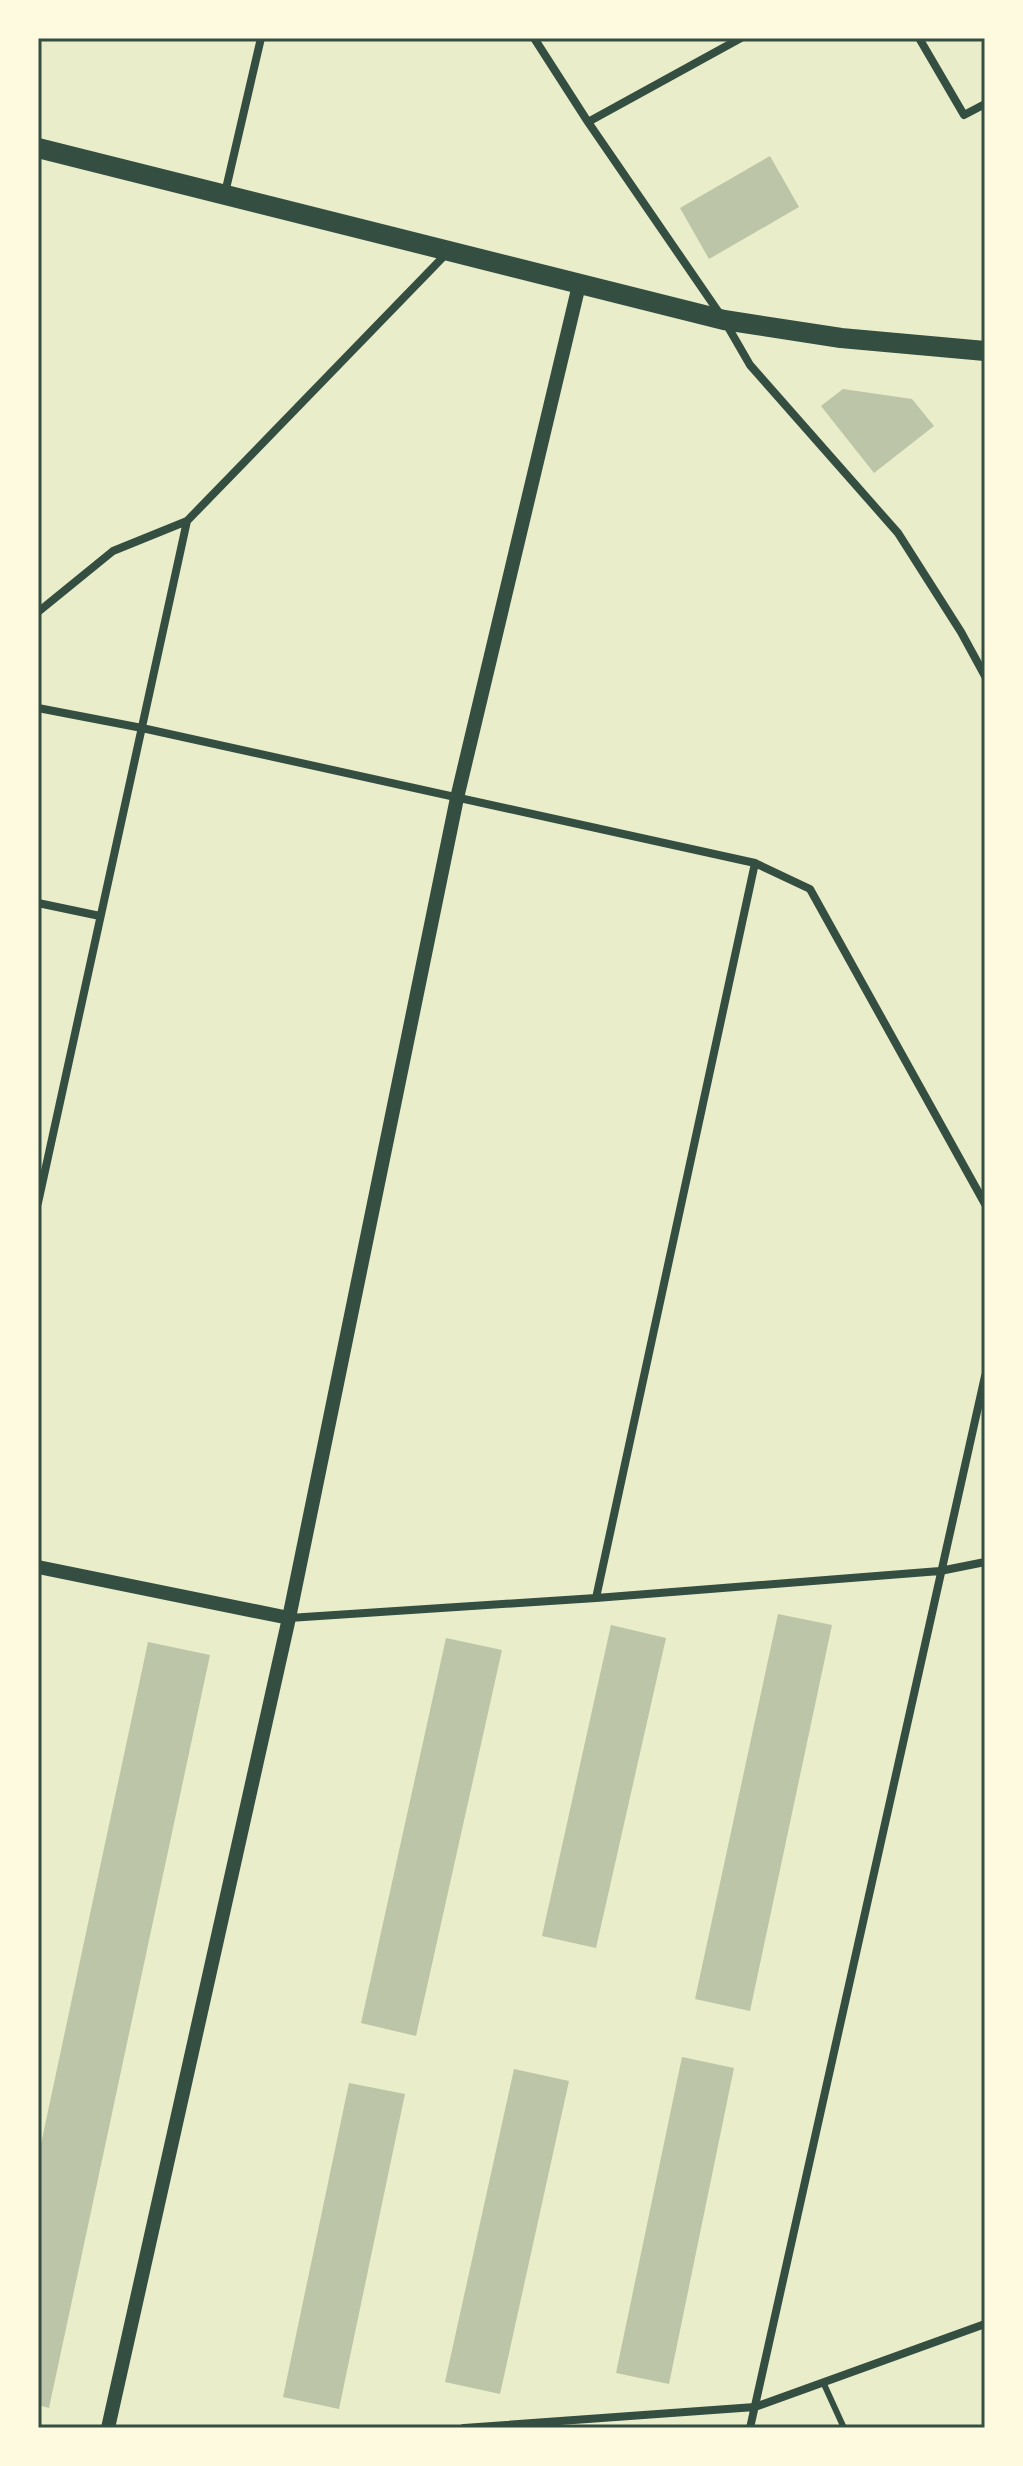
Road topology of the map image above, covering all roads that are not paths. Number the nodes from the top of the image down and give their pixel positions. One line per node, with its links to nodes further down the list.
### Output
1 (261, 38): 8 (street)
2 (534, 38): 6 (street)
3 (741, 38): 6 (street)
4 (919, 38): 5 (street)
5 (985, 104)
6 (588, 122): 11 (street)
7 (38, 148): 8 (main road)
8 (225, 195): 9 (main road)
9 (449, 252): 10 (main road); 13 (street)
10 (579, 285): 11 (main road); 18 (street)
11 (724, 320): 12 (main road); 15 (street)
12 (985, 351)
13 (187, 521): 14 (street); 17 (street)
14 (38, 612)
15 (985, 676)
16 (38, 708): 17 (street)
17 (142, 728): 18 (street); 21 (street)
18 (457, 798): 19 (street); 29 (street)
19 (755, 863): 23 (street); 28 (street)
20 (38, 903): 21 (street)
21 (100, 916): 22 (street)
22 (38, 1203)
23 (985, 1204)
24 (985, 1376): 27 (street)
25 (985, 1562): 27 (street)
26 (38, 1567): 29 (street)
27 (940, 1571): 28 (street); 32 (street)
28 (596, 1598): 29 (street)
29 (289, 1618): 33 (street)
30 (985, 2324): 31 (street)
31 (823, 2382): 32 (street); 36 (lane)
32 (755, 2407): 34 (street); 35 (street)
33 (108, 2428)
34 (464, 2428)
35 (750, 2428)
36 (844, 2428)

